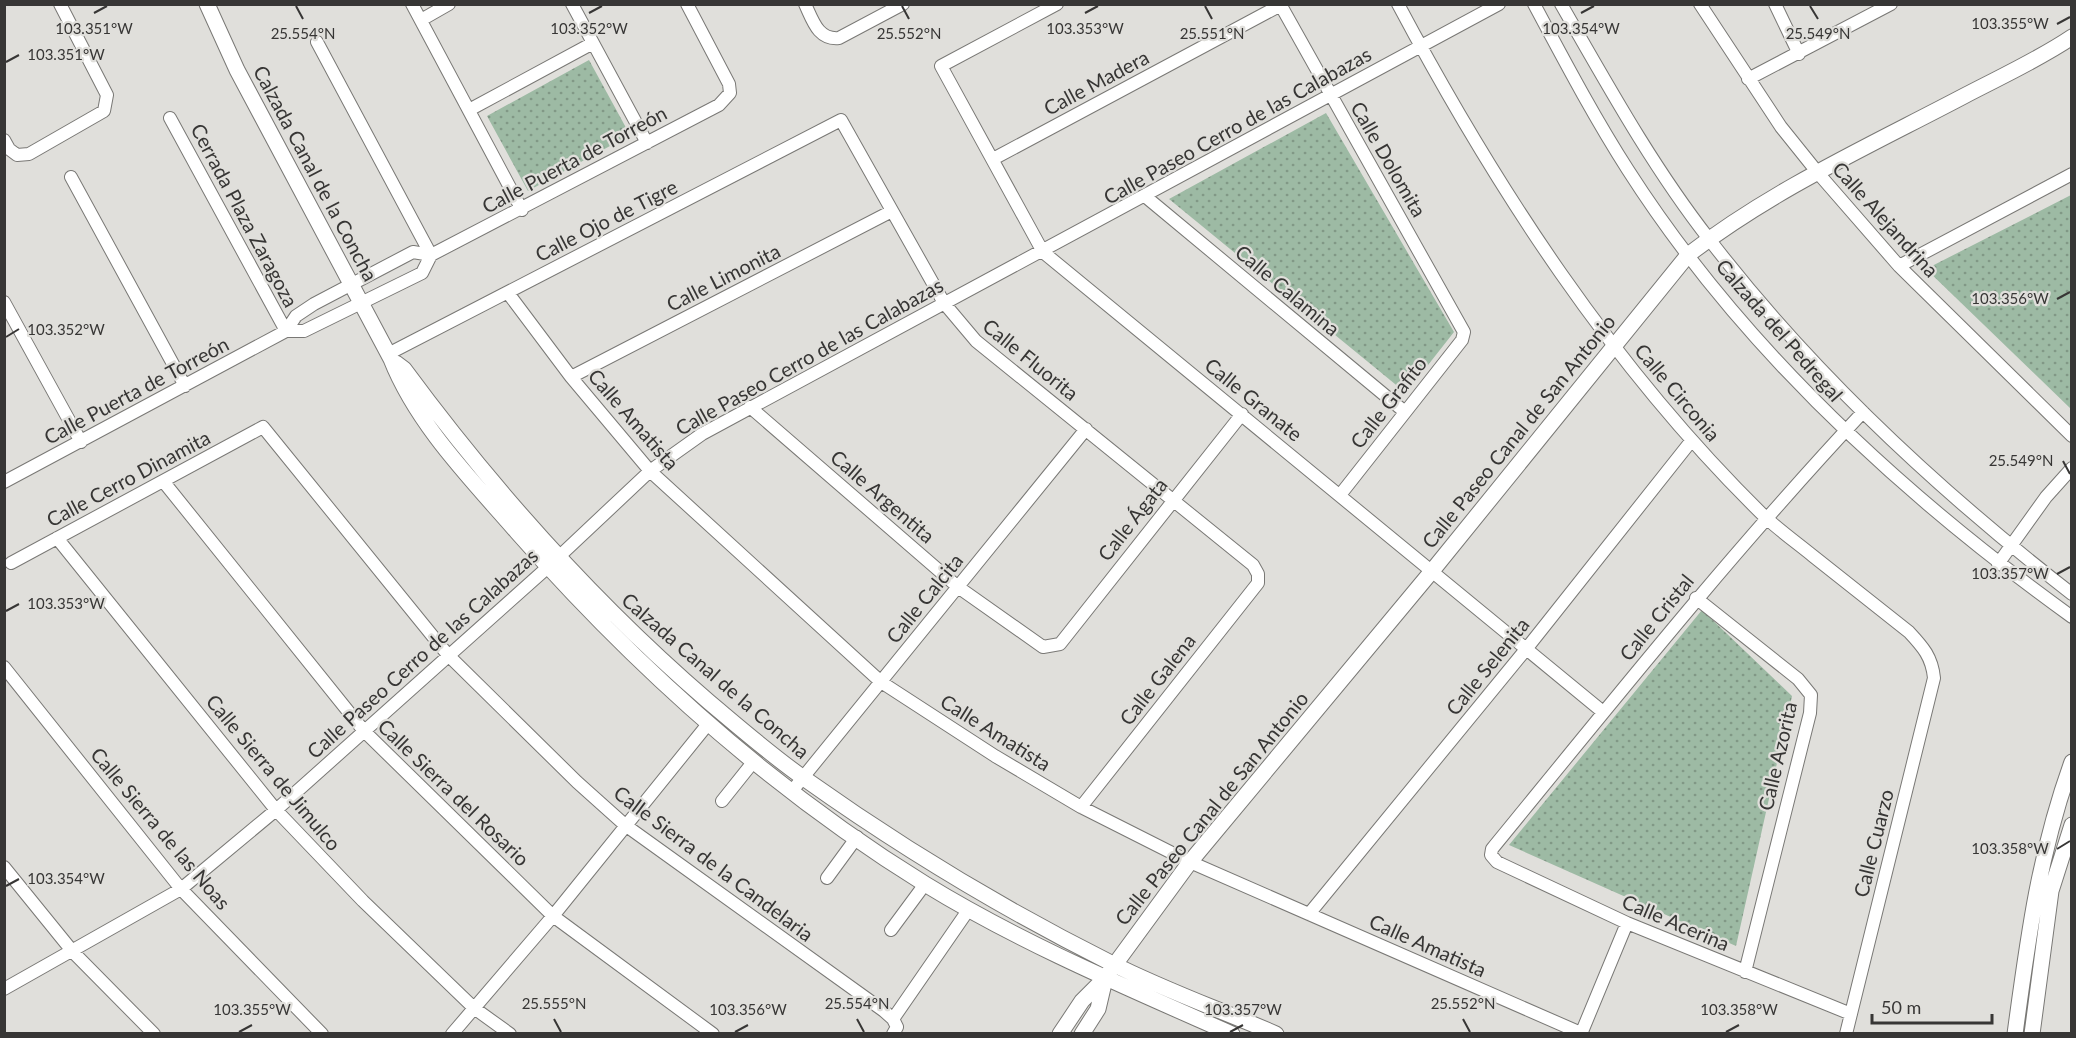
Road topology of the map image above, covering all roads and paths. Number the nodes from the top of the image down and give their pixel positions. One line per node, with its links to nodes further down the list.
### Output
1 (60, 4): 29 (street)
2 (207, 4): 43 (street, Calzada Canal de la Concha)
3 (412, 4): 18 (street)
4 (449, 4): 18 (street)
5 (572, 4): 21 (street)
6 (687, 4): 30 (street, Calle Puerta de Torreón)
7 (805, 4): 8 (street)
8 (903, 4)
9 (1057, 4): 31 (street, Calle Granate)
10 (1398, 4): 22 (street, Calle Circonia)
11 (1499, 4): 22 (street, Calle Paseo Cerro de las Calabazas)
12 (1534, 4): 41 (street, Calzada del Pedregal)
13 (1561, 4): 38 (street, Calzada del Pedregal)
14 (1700, 4): 24 (street, Calle Alejandrina)
15 (1775, 4): 23 (street)
16 (1891, 4): 23 (street)
17 (1281, 5): 25 (street, Calle Dolomita); 31 (street, Calle Madera)
18 (421, 20): 26 (street)
19 (2072, 37): 32 (street, Calle Paseo Canal de San Antonio)
20 (317, 42): 40 (street)
21 (593, 43): 26 (street); 30 (street)
22 (1420, 47): 25 (street, Calle Paseo Cerro de las Calabazas); 50 (street, Calle Circonia)
23 (1799, 54): 24 (street)
24 (1748, 79): 32 (street, Calle Alejandrina)
25 (1331, 96): 35 (street, Calle Paseo Cerro de las Calabazas); 49 (street, Calle Dolomita)
26 (469, 110): 36 (street)
27 (170, 118): 48 (street, Cerrada Plaza Zaragoza)
28 (841, 120): 37 (street, Calle Fluorita); 44 (street, Calle Ojo de Tigre)
29 (4, 140)
30 (647, 143): 36 (street, Calle Puerta de Torreón)
31 (993, 159): 39 (street, Calle Granate)
32 (1818, 172): 38 (street, Calle Paseo Canal de San Antonio); 42 (street, Calle Alejandrina)
33 (2072, 174): 42 (street)
34 (71, 177): 53 (street)
35 (1146, 197): 39 (street, Calle Paseo Cerro de las Calabazas); 55 (street, Calle Calamina)
36 (522, 210): 40 (street, Calle Puerta de Torreón)
37 (892, 211): 46 (street, Calle Fluorita); 52 (street, Calle Limonita)
38 (1709, 239): 41 (street, Calle Paseo Canal de San Antonio); 56 (street, Calzada del Pedregal)
39 (1043, 252): 46 (street, Calle Paseo Cerro de las Calabazas); 57 (street, Calle Granate)
40 (431, 255): 43 (street, Calle Puerta de Torreón); 47 (street, Calle Puerta de Torreón)
41 (1688, 255): 50 (street, Calle Paseo Canal de San Antonio); 60 (street, Calzada del Pedregal)
42 (1899, 266): 61 (street, Calle Alejandrina)
43 (351, 285): 47 (street, Calzada Canal de la Concha); 48 (street, Calle Puerta de Torreón)
44 (508, 293): 51 (street, Calle Ojo de Tigre); 52 (street, Calle Amatista)
45 (4, 302): 63 (street)
46 (944, 303): 54 (street, Calle Paseo Cerro de las Calabazas); 59 (street, Calle Fluorita)
47 (361, 304): 48 (street, Calle Puerta de Torreón); 51 (street, Calzada Canal de la Concha)
48 (286, 331): 53 (street, Calle Puerta de Torreón)
49 (1464, 332): 55 (street, Calle Grafito)
50 (1613, 345): 62 (street, Calle Circonia); 76 (street, Calle Paseo Canal de San Antonio)
51 (390, 357): 73 (street, Calzada Canal de la Concha)
52 (571, 376): 65 (street, Calle Amatista)
53 (185, 386): 63 (street, Calle Puerta de Torreón)
54 (750, 407): 65 (street, Calle Paseo Cerro de las Calabazas); 78 (street, Calle Argentita)
55 (1405, 412): 68 (street, Calle Grafito)
56 (1863, 412): 60 (street, Calle Cristal); 72 (street, Calzada del Pedregal)
57 (1242, 414): 68 (street, Calle Granate); 69 (street, Calle Ágata)
58 (263, 427): 66 (street, Calle Cerro Dinamita); 84 (street, Calle Sierra de la Candelaria)
59 (1086, 429): 69 (street, Calle Fluorita); 78 (street, Calle Calcita)
60 (1845, 432): 70 (street, Calle Cristal); 75 (street, Calzada del Pedregal)
61 (2072, 436)
62 (1692, 440): 70 (street, Calle Circonia); 83 (street, Calle Selenita)
63 (81, 442): 67 (street, Calle Puerta de Torreón)
64 (2072, 468): 72 (street)
65 (650, 471): 73 (street, Calle Paseo Cerro de las Calabazas); 87 (street, Calle Amatista)
66 (163, 481): 71 (street, Calle Cerro Dinamita); 90 (street, Calle Sierra del Rosario)
67 (4, 482)
68 (1340, 495): 76 (street, Calle Granate)
69 (1172, 500): 77 (street, Calle Fluorita); 82 (street, Calle Ágata)
70 (1765, 517): 80 (street, Calle Cristal); 85 (street, Calle Circonia)
71 (57, 538): 74 (street, Calle Cerro Dinamita); 97 (street, Calle Sierra de Jimulco)
72 (2010, 546): 75 (street); 79 (street, Calzada del Pedregal)
73 (553, 562): 84 (street, Calle Paseo Cerro de las Calabazas); 89 (street, Calzada Canal de la Concha); 93 (street, Calzada Canal de la Concha)
74 (11, 563)
75 (1998, 564): 81 (street, Calzada del Pedregal)
76 (1432, 571): 83 (street, Calle Granate); 102 (street, Calle Paseo Canal de San Antonio)
77 (1258, 574): 96 (street, Calle Galena)
78 (958, 587): 82 (street, Calle Argentita); 87 (street, Calle Calcita)
79 (2072, 594)
80 (1696, 598): 88 (street, Calle Cristal); 114 (street, Calle Azorita)
81 (2072, 617)
82 (1053, 647)
83 (1527, 648): 88 (street, Calle Granate); 108 (street, Calle Selenita)
84 (448, 655): 90 (street, Calle Paseo Cerro de las Calabazas); 98 (street, Calle Sierra de la Candelaria)
85 (1932, 662): 118 (street, Calle Cuarzo)
86 (4, 667): 106 (street, Calle Sierra de las Noas)
87 (881, 681): 93 (street, Calle Calcita); 96 (street, Calle Amatista)
88 (1603, 712): 101 (street, Calle Cristal)
89 (708, 724): 91 (street, Calzada Canal de la Concha); 98 (street)
90 (364, 731): 97 (street, Calle Paseo Cerro de las Calabazas); 109 (street, Calle Sierra del Rosario)
91 (754, 761): 94 (street, Calzada Canal de la Concha); 95 (street)
92 (2072, 762): 132 (street)
93 (803, 778): 94 (street, Calle Calcita); 113 (street, Calzada Canal de la Concha)
94 (792, 791): 100 (street, Calzada Canal de la Concha)
95 (722, 801)
96 (1081, 807): 102 (street, Calle Amatista)
97 (276, 810): 106 (street, Calle Paseo Cerro de las Calabazas); 117 (street, Calle Sierra de Jimulco)
98 (625, 825): 109 (street); 119 (street, Calle Sierra de la Candelaria)
99 (2072, 825): 133 (street)
100 (857, 837): 104 (street); 105 (street, Calzada Canal de la Concha)
101 (1491, 855): 110 (street, Calle Acerina)
102 (1190, 862): 108 (street, Calle Amatista); 113 (street, Calle Paseo Canal de San Antonio)
103 (4, 867): 112 (street)
104 (827, 878)
105 (924, 884): 107 (street, Calzada Canal de la Concha); 111 (street)
106 (181, 888): 112 (street, Calle Paseo Cerro de las Calabazas); 122 (street, Calle Sierra de las Noas)
107 (969, 909): 115 (street, Calzada Canal de la Concha); 119 (street)
108 (1308, 914): 120 (street, Calle Amatista)
109 (552, 916): 117 (street); 125 (street, Calle Sierra del Rosario)
110 (1627, 922): 114 (street, Calle Acerina); 120 (street)
111 (891, 930)
112 (73, 952): 116 (street, Calle Paseo Cerro de las Calabazas); 121 (street)
113 (1114, 964): 115 (street, Calle Paseo Canal de San Antonio); 130 (street, Calzada Canal de la Concha)
114 (1745, 972): 118 (street, Calle Acerina)
115 (1105, 978): 127 (street); 128 (street); 129 (street, Calzada Canal de la Concha)
116 (4, 989)
117 (474, 1008): 123 (street); 124 (street, Calle Sierra de Jimulco)
118 (1851, 1014): 131 (street, Calle Cuarzo)
119 (893, 1019): 126 (street)
120 (1582, 1033)
121 (154, 1034)
122 (322, 1034)
123 (452, 1034)
124 (510, 1034)
125 (713, 1034)
126 (893, 1034)
127 (1060, 1034)
128 (1082, 1034)
129 (1232, 1034)
130 (1276, 1034)
131 (1846, 1034)
132 (2015, 1034)
133 (2032, 1034)

